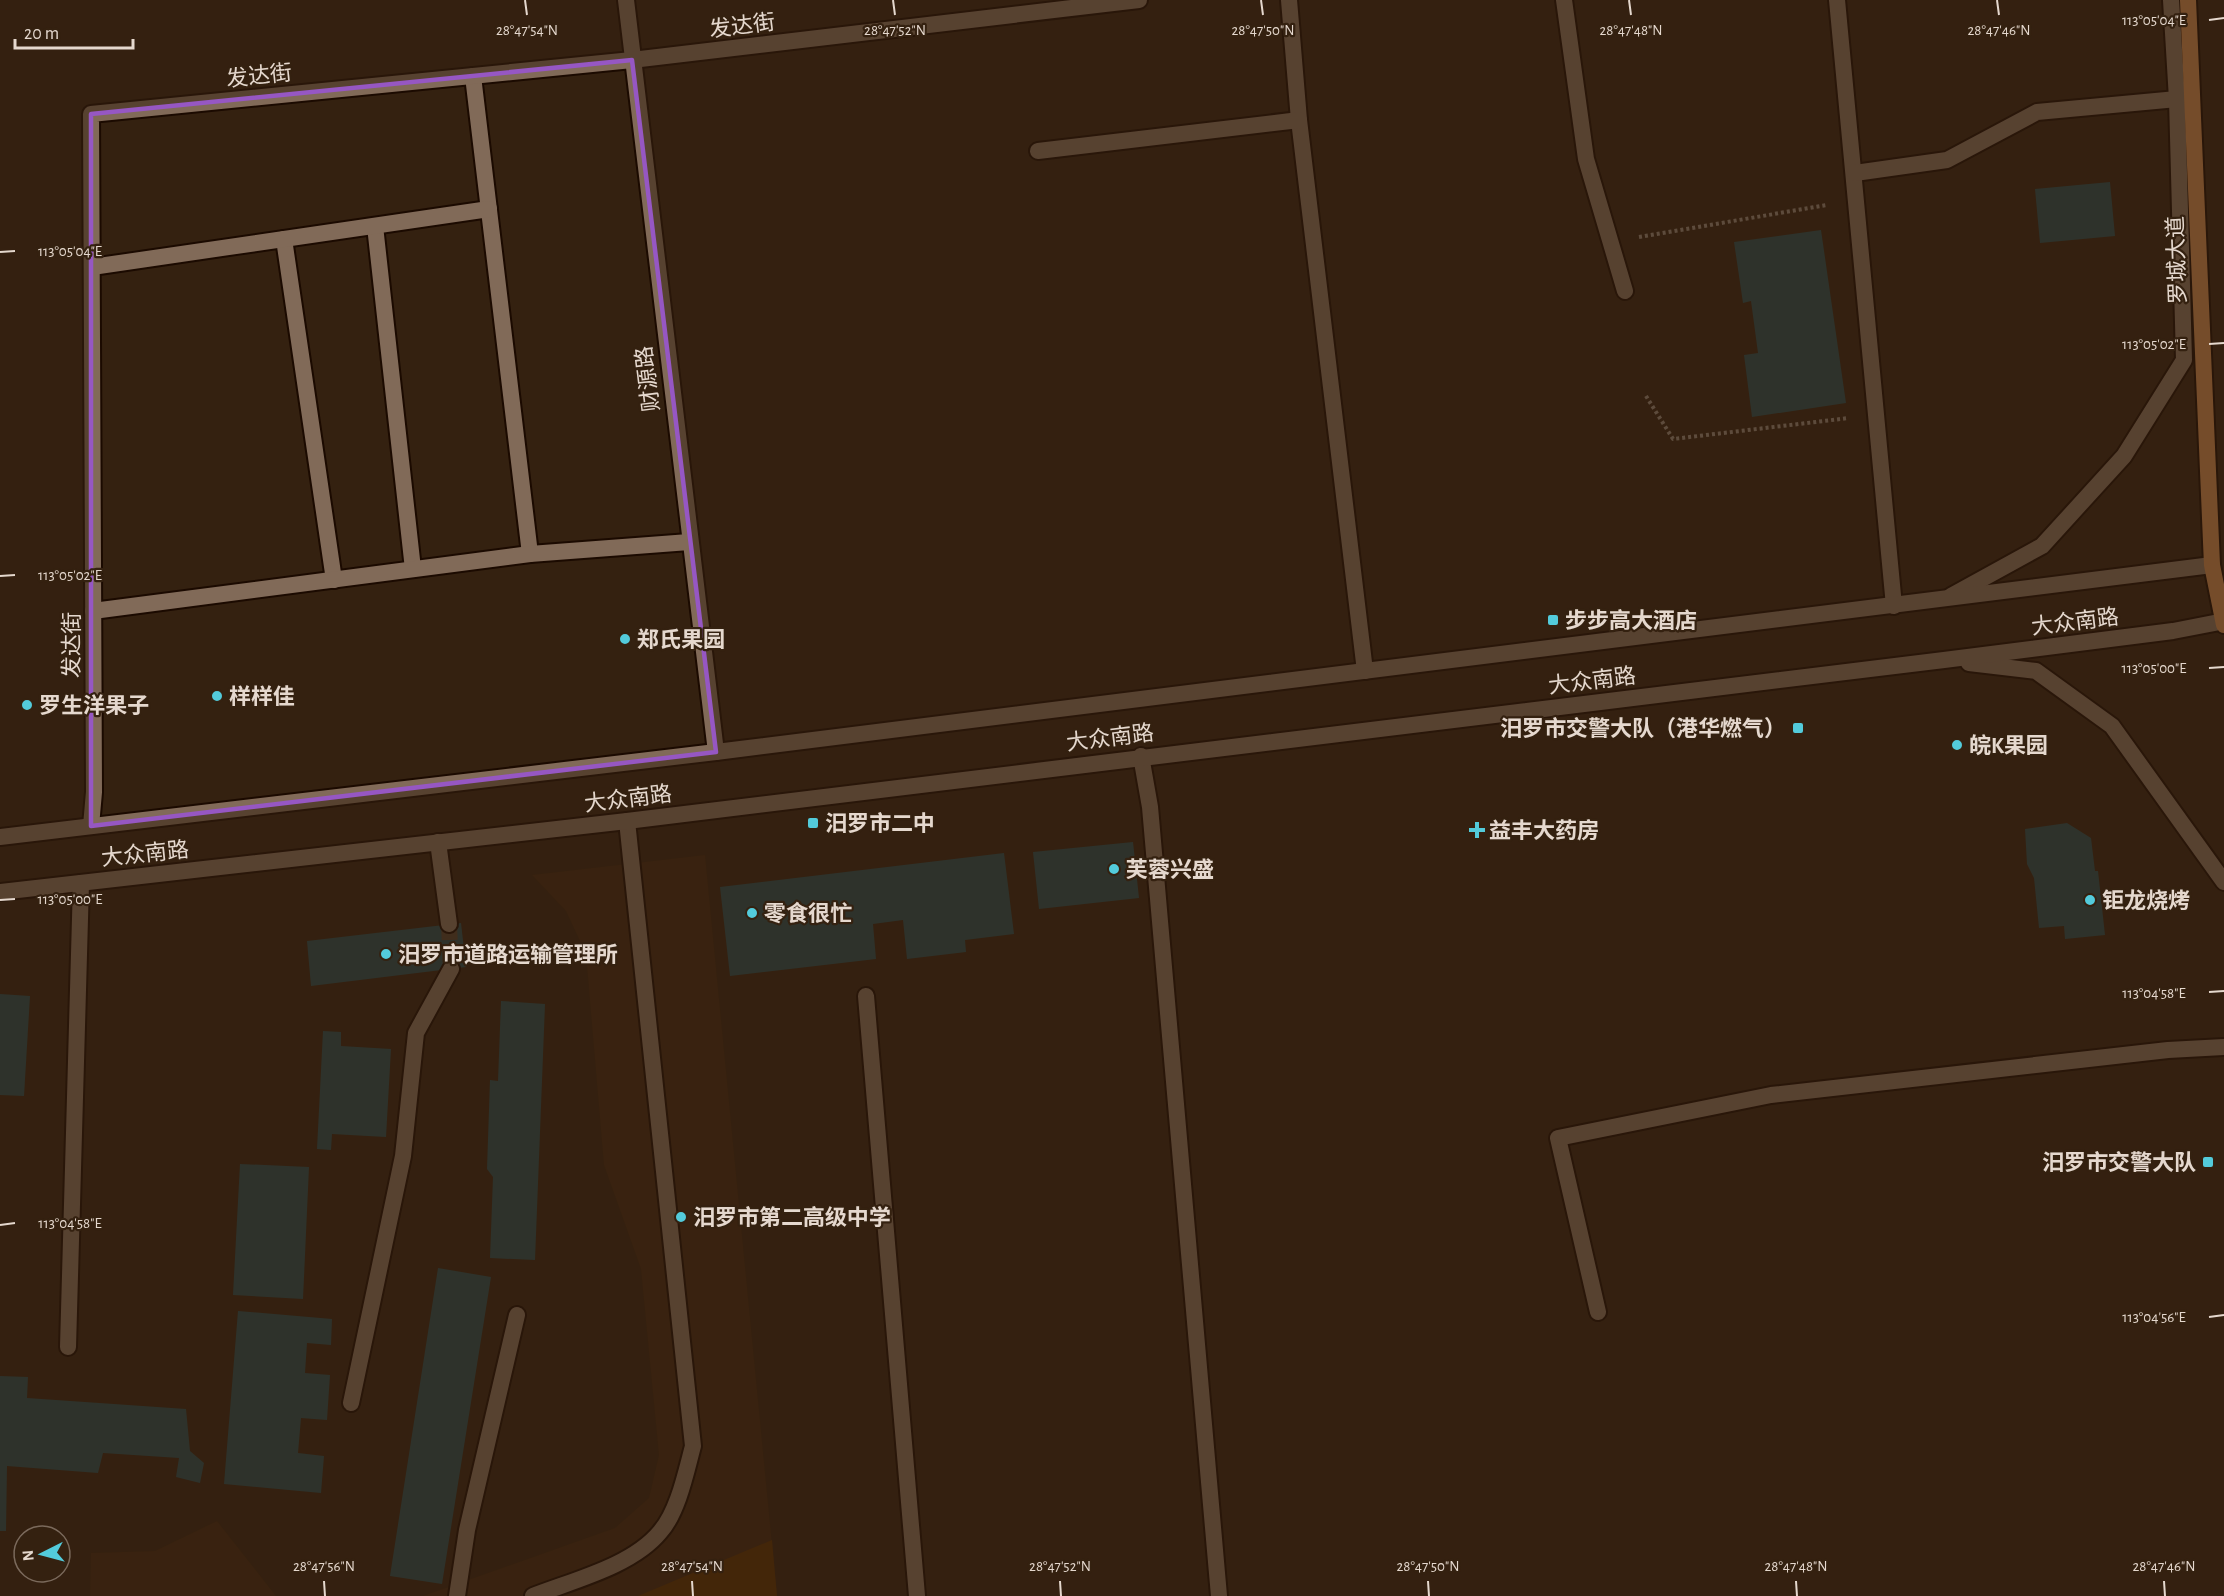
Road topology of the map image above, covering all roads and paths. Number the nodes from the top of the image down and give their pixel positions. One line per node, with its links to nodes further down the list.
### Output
1 (626, 0): 8 (street, 财源路)
2 (1139, 0): 8 (street, 发达街)
3 (1289, 0): 11 (street)
4 (1564, 0): 18 (street)
5 (1838, 0): 13 (street)
6 (2171, 0): 10 (street)
7 (2188, 0): 25 (highway, 罗城大道)
8 (632, 60): 9 (street, 发达街); 23 (street, 财源路)
9 (473, 76): 15 (street); 19 (street, 发达街)
10 (2177, 99): 13 (street); 28 (street)
11 (1299, 120): 12 (street); 33 (street)
12 (1038, 151)
13 (1855, 173): 14 (street)
14 (1858, 200): 18 (path); 22 (street)
15 (489, 209): 16 (street); 24 (street)
16 (375, 226): 17 (street); 26 (street)
17 (284, 239): 19 (street); 27 (street)
18 (1612, 242): 20 (street)
19 (92, 267): 30 (street, 发达街)
20 (1625, 291)
21 (1646, 396): 22 (path)
22 (1877, 414): 29 (street)
23 (689, 542): 24 (street); 34 (street, 财源路)
24 (530, 554): 26 (street)
25 (2212, 566): 28 (street, 大众南路); 31 (highway, 罗城大道)
26 (413, 569): 27 (street)
27 (334, 580): 30 (street)
28 (1943, 601): 29 (street, 大众南路)
29 (1894, 606): 33 (street, 大众南路)
30 (93, 611): 37 (street, 发达街)
31 (2224, 622): 32 (street, 大众南路)
32 (1944, 660): 35 (street, 大众南路); 40 (street)
33 (1365, 671): 34 (street, 大众南路)
34 (716, 752): 37 (street, 大众南路)
35 (1141, 756): 36 (street, 大众南路); 54 (street)
36 (627, 821): 39 (street, 大众南路); 52 (street)
37 (91, 826): 38 (street, 大众南路)
38 (0, 837)
39 (438, 842): 41 (street, 大众南路); 43 (street)
40 (2224, 882)
41 (81, 883): 42 (street, 大众南路); 49 (street)
42 (0, 892)
43 (449, 924)
44 (451, 969): 50 (street)
45 (866, 996): 53 (street)
46 (2224, 1047): 47 (street)
47 (1598, 1312)
48 (518, 1315): 51 (street)
49 (68, 1347)
50 (351, 1403)
51 (457, 1596)
52 (533, 1596)
53 (917, 1596)
54 (1219, 1596)

